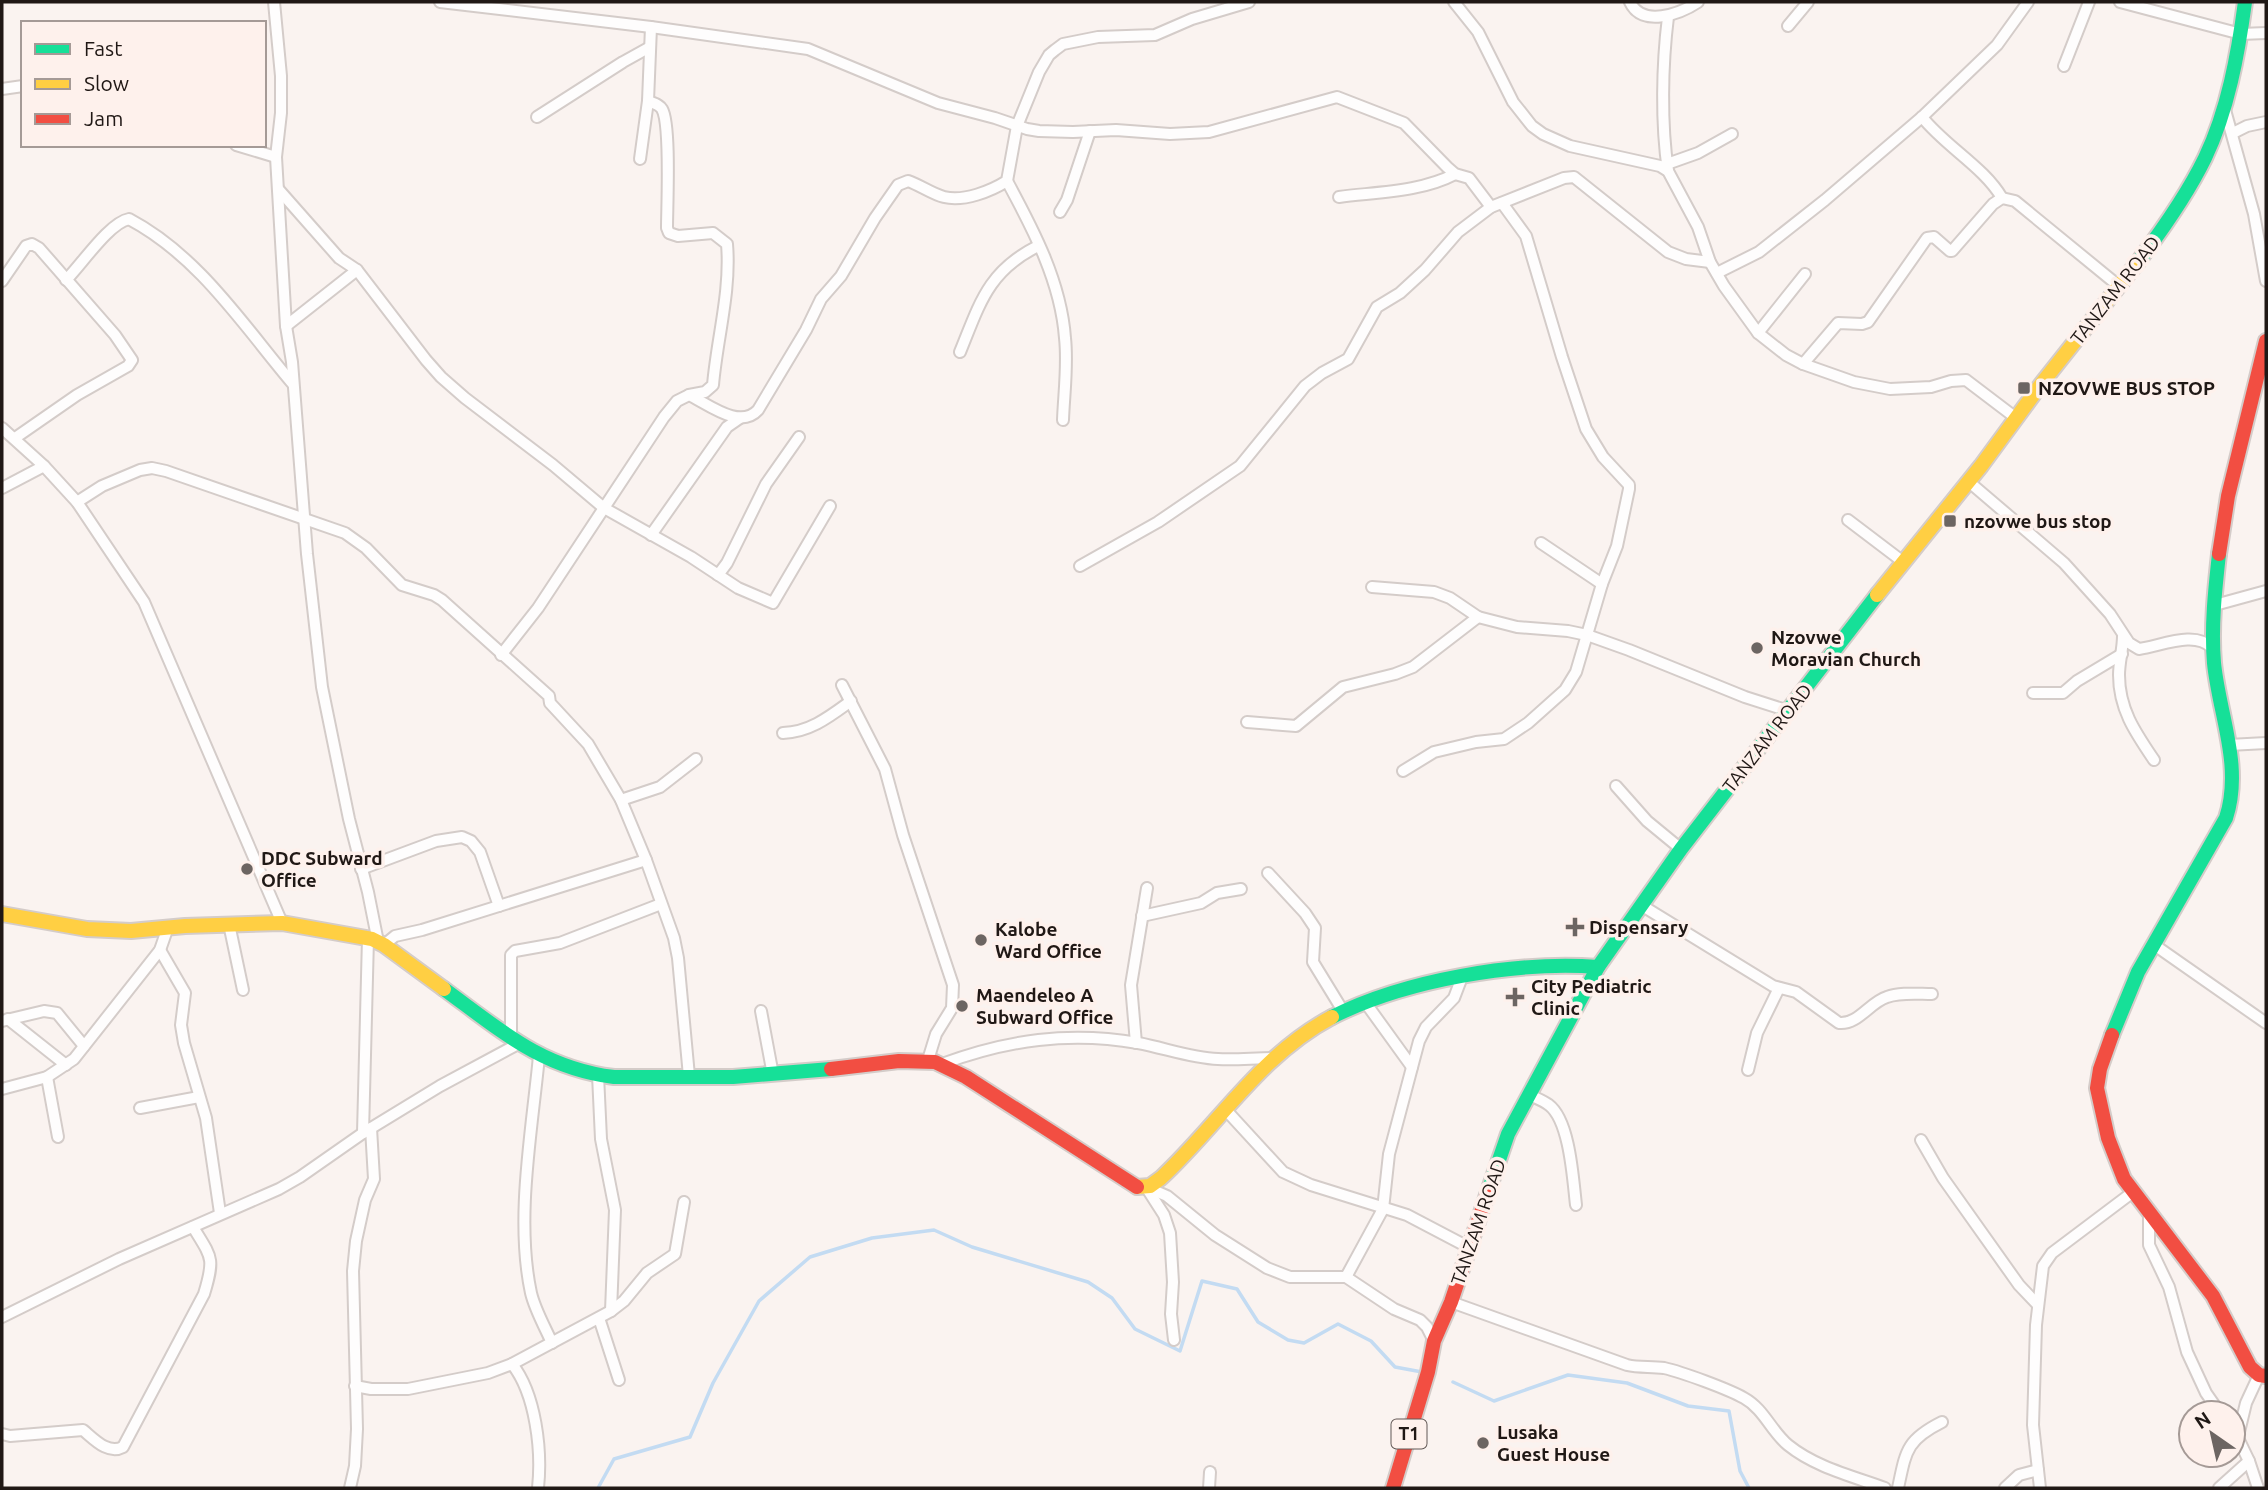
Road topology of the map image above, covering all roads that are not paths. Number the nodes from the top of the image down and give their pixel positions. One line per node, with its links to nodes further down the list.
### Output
1 (274, 2): 31 (street)
2 (440, 2): 14 (street)
3 (1249, 2): 26 (street)
4 (1454, 2): 33 (street)
5 (1630, 2): 12 (street)
6 (1698, 2): 12 (street)
7 (1808, 2): 13 (street)
8 (2028, 2): 24 (street)
9 (2089, 2): 18 (street)
10 (2120, 2): 16 (street)
11 (2245, 2): 16 (main road, TANZAM ROAD / T1)
12 (1668, 17): 33 (street)
13 (1788, 26)
14 (651, 27): 17 (street); 26 (street)
15 (2266, 33): 16 (street)
16 (2241, 34): 22 (main road, TANZAM ROAD / T1)
17 (650, 47): 21 (street); 23 (street)
18 (2064, 66)
19 (21, 86): 20 (street)
20 (2, 89)
21 (648, 101): 32 (street); 58 (street)
22 (2224, 107): 28 (street); 51 (main road, TANZAM ROAD / T1)
23 (537, 117)
24 (1922, 117): 38 (street); 46 (street)
25 (2266, 121): 28 (street)
26 (1017, 126): 27 (street); 35 (street)
27 (1090, 131): 34 (street); 41 (street)
28 (2233, 133): 42 (street)
29 (1732, 134): 33 (street)
30 (243, 147): 31 (street)
31 (276, 157): 36 (street)
32 (640, 159)
33 (1667, 168): 44 (street)
34 (1455, 174): 37 (street); 39 (street)
35 (1007, 181): 43 (street); 59 (street)
36 (279, 190): 45 (street); 52 (street)
37 (1339, 197)
38 (2002, 198): 51 (street); 56 (street)
39 (1497, 205): 44 (street); 76 (street); 78 (street)
40 (2266, 211): 42 (street)
41 (1060, 212)
42 (2254, 214): 50 (street)
43 (1038, 246): 55 (street); 61 (street)
44 (1710, 262): 46 (street)
45 (357, 270): 52 (street); 70 (street)
46 (1717, 273): 53 (street)
47 (1805, 274): 53 (street)
48 (66, 279): 49 (street); 57 (street); 64 (street)
49 (2, 281)
50 (2266, 281)
51 (2120, 287): 60 (main road, TANZAM ROAD / T1)
52 (286, 326): 57 (street)
53 (1758, 333): 56 (street)
54 (2266, 341): 81 (main road)
55 (960, 352)
56 (1803, 364): 60 (street)
57 (293, 384): 71 (street)
58 (689, 395): 59 (street); 70 (street)
59 (740, 418): 73 (street)
60 (2016, 418): 66 (main road, TANZAM ROAD / T1)
61 (1063, 420)
62 (2, 428): 64 (street)
63 (799, 437): 77 (street)
64 (15, 438): 65 (street)
65 (44, 466): 67 (street); 68 (street)
66 (1968, 481): 75 (main road, TANZAM ROAD / T1); 84 (street)
67 (2, 488)
68 (77, 502): 71 (street); 112 (street)
69 (830, 506): 77 (street)
70 (604, 508): 73 (street); 87 (street)
71 (303, 519): 87 (street); 103 (street)
72 (1848, 520): 75 (street)
73 (651, 535): 77 (street)
74 (1541, 543): 78 (street)
75 (1902, 561): 91 (main road, TANZAM ROAD / T1)
76 (1080, 566)
77 (718, 575)
78 (1602, 584): 83 (street)
79 (1372, 587): 82 (street)
80 (2266, 591): 81 (street)
81 (2215, 605): 85 (main road)
82 (1478, 617): 83 (street); 92 (street)
83 (1587, 635): 91 (street); 98 (street)
84 (2123, 636): 85 (street); 86 (street)
85 (2213, 648): 95 (main road)
86 (2122, 654): 89 (street); 97 (street)
87 (501, 655): 100 (street)
88 (842, 685): 90 (street)
89 (2034, 693)
90 (851, 701): 93 (street); 133 (street)
91 (1789, 711): 101 (main road, TANZAM ROAD / T1)
92 (1247, 722)
93 (783, 733)
94 (2266, 743): 95 (street)
95 (2229, 745): 116 (main road)
96 (696, 760): 100 (street)
97 (2154, 760)
98 (1403, 771)
99 (1616, 786): 101 (street)
100 (621, 800): 102 (street)
101 (1681, 849): 108 (main road, TANZAM ROAD / T1)
102 (646, 860): 107 (street); 109 (street)
103 (361, 869): 109 (street); 115 (street)
104 (1268, 873): 125 (street)
105 (1147, 888): 111 (street)
106 (1241, 890): 111 (street)
107 (661, 904): 128 (street); 139 (street)
108 (1641, 905): 118 (main road, TANZAM ROAD / T1); 120 (street)
109 (499, 906): 115 (street)
110 (2, 914): 114 (main road)
111 (1142, 916): 129 (street)
112 (282, 923): 113 (main road); 115 (main road)
113 (229, 925): 114 (main road); 121 (street)
114 (168, 927): 117 (street)
115 (377, 942): 128 (main road); 146 (street)
116 (2153, 944): 127 (street); 149 (main road)
117 (160, 950): 130 (street); 143 (street)
118 (1598, 967): 119 (main road); 142 (main road, TANZAM ROAD / T1)
119 (1462, 977): 123 (main road); 135 (street)
120 (1779, 988): 122 (street); 136 (street)
121 (243, 990)
122 (1932, 994)
123 (1365, 1002): 125 (main road); 135 (street)
124 (761, 1011): 137 (street)
125 (1343, 1011): 132 (main road)
126 (5, 1020): 130 (street); 134 (street)
127 (2266, 1022)
128 (515, 1041): 131 (main road); 146 (street)
129 (1136, 1043): 132 (street); 133 (street)
130 (84, 1046): 134 (street)
131 (539, 1056): 138 (main road); 168 (street)
132 (1272, 1058): 145 (main road)
133 (935, 1062): 137 (main road); 150 (main road)
134 (66, 1065): 140 (street)
135 (1412, 1068): 155 (street)
136 (1748, 1070)
137 (773, 1075): 139 (main road)
138 (598, 1076): 139 (main road); 163 (street)
139 (688, 1076)
140 (47, 1077): 141 (street); 147 (street)
141 (2, 1089)
142 (1530, 1095): 153 (street); 159 (main road, TANZAM ROAD / T1)
143 (199, 1097): 144 (street); 157 (street)
144 (140, 1108)
145 (1225, 1109): 150 (main road); 155 (street)
146 (367, 1130): 157 (street); 172 (street)
147 (58, 1137)
148 (1921, 1140): 162 (street)
149 (2124, 1179): 151 (main road); 154 (street)
150 (1146, 1187): 160 (street); 166 (street)
151 (2133, 1192): 154 (street); 156 (main road)
152 (684, 1202): 163 (street)
153 (1576, 1205)
154 (2112, 1207): 162 (street)
155 (1383, 1209): 159 (street); 160 (street)
156 (2149, 1212): 170 (main road); 173 (street)
157 (220, 1213): 158 (street)
158 (193, 1227): 164 (street); 176 (street)
159 (1468, 1247): 161 (main road, TANZAM ROAD / T1)
160 (1346, 1277): 167 (street)
161 (1451, 1302): 167 (main road, TANZAM ROAD / T1); 185 (street)
162 (2038, 1305): 179 (street)
163 (611, 1311): 165 (street)
164 (2, 1317)
165 (599, 1318): 168 (street); 171 (street)
166 (1174, 1340)
167 (1434, 1341): 184 (main road, TANZAM ROAD / T1)
168 (552, 1343): 169 (street)
169 (512, 1364): 172 (street); 182 (street)
170 (2263, 1376): 174 (street)
171 (619, 1380)
172 (355, 1386): 181 (street)
173 (2210, 1399)
174 (2247, 1401)
175 (1942, 1422): 186 (street)
176 (2, 1434)
177 (2247, 1457): 178 (street)
178 (2249, 1461): 189 (street); 190 (street)
179 (2038, 1470): 187 (street); 188 (street)
180 (1210, 1472): 183 (street)
181 (350, 1488)
182 (538, 1488)
183 (1209, 1488)
184 (1393, 1488)
185 (1885, 1488)
186 (1898, 1488)
187 (2005, 1488)
188 (2040, 1488)
189 (2218, 1488)
190 (2258, 1488)

